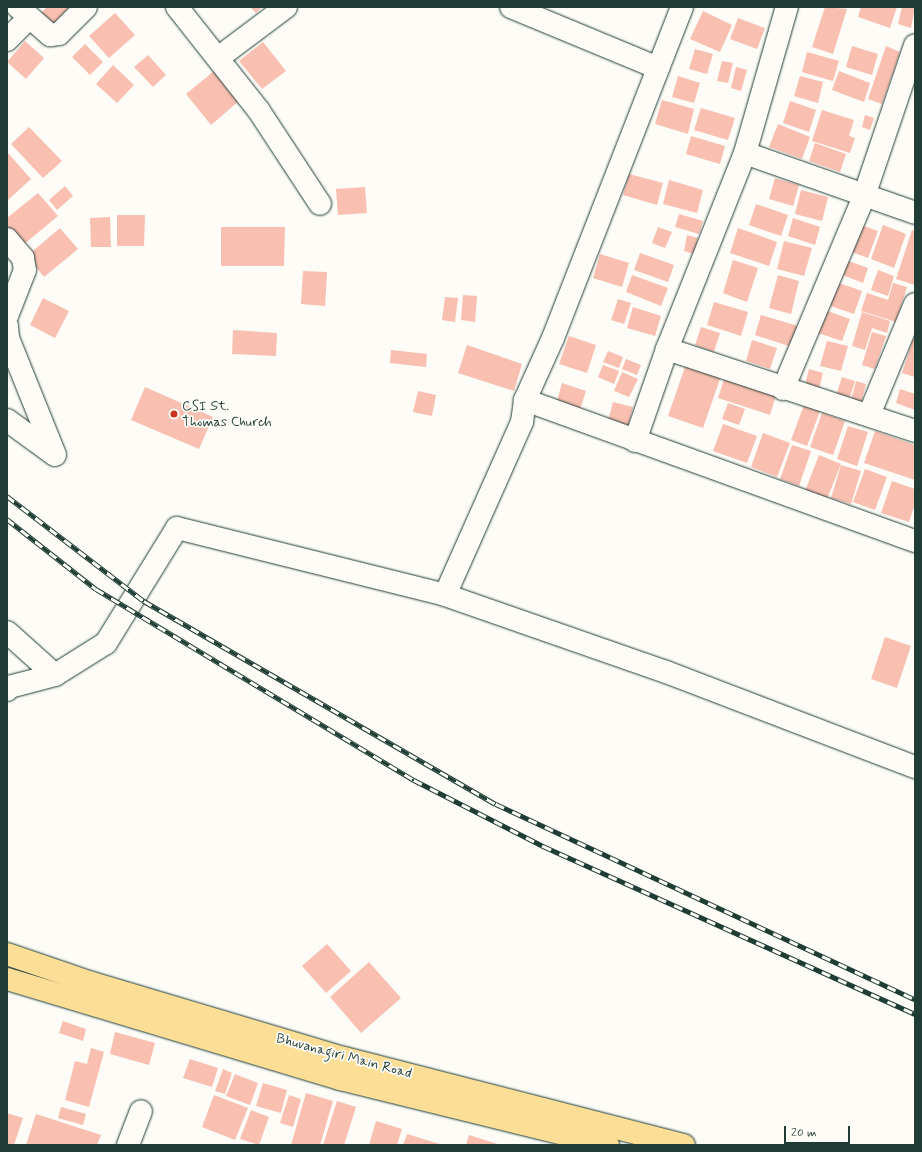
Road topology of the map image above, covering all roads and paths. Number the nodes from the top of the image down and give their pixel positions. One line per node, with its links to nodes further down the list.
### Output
1 (86, 7): 7 (street)
2 (177, 7): 10 (street)
3 (286, 7): 10 (street)
4 (511, 7): 11 (street)
5 (682, 7): 11 (street)
6 (787, 7): 12 (street)
7 (23, 13): 8 (street)
8 (7, 40)
9 (915, 45): 13 (street)
10 (218, 58): 14 (street)
11 (658, 68): 22 (street)
12 (745, 153): 13 (street); 20 (street)
13 (864, 196): 15 (street); 21 (street)
14 (320, 204)
15 (915, 213)
16 (7, 239): 17 (street)
17 (7, 316)
18 (912, 316): 23 (street)
19 (7, 326): 24 (street)
20 (668, 349): 21 (street); 26 (street)
21 (783, 389): 23 (street)
22 (525, 400): 26 (street); 28 (street)
23 (869, 415): 25 (street)
24 (7, 420)
25 (915, 431)
26 (635, 441): 27 (street)
27 (915, 541)
28 (445, 595): 30 (street); 32 (street)
29 (7, 632): 30 (street)
30 (55, 675): 31 (street)
31 (7, 690)
32 (915, 766)
33 (7, 954): 38 (main road, Bhuvanagiri Main Road)
34 (7, 979): 37 (main road, Bhuvanagiri Main Road)
35 (141, 1112): 36 (street)
36 (128, 1145)
37 (608, 1145)
38 (684, 1145)

